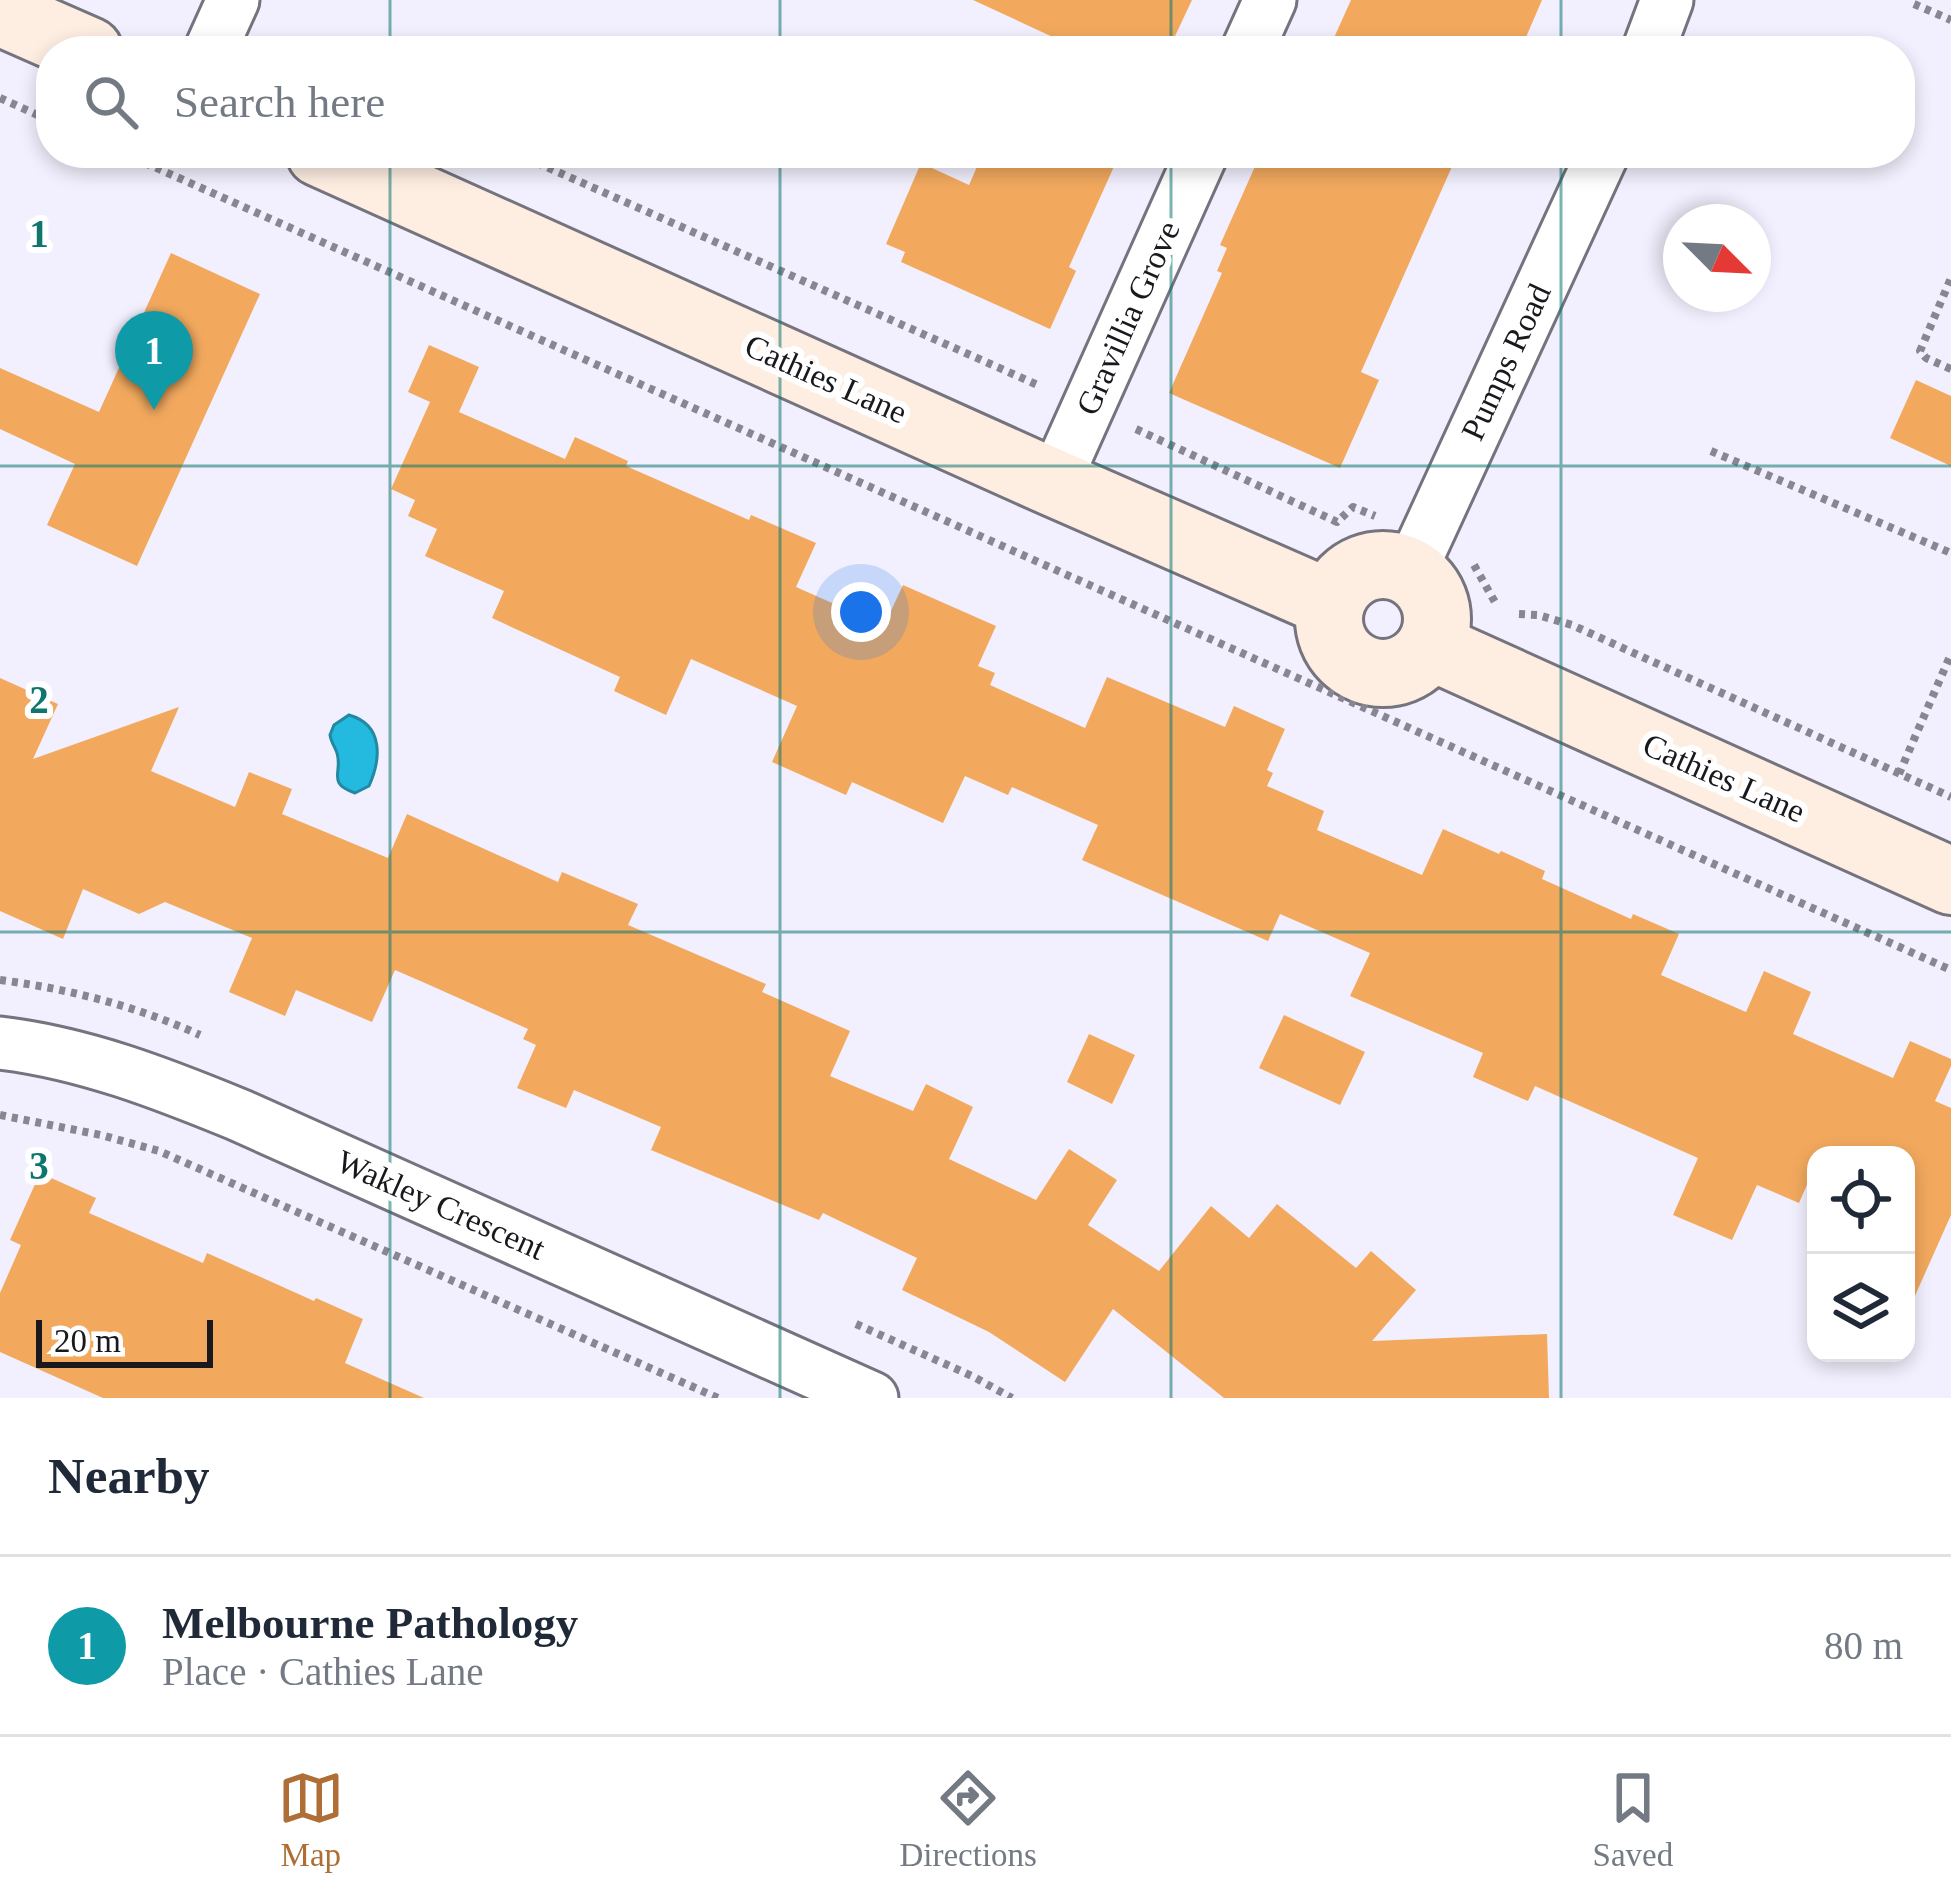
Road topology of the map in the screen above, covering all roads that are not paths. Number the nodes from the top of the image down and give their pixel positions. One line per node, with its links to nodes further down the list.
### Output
1 (233, 0): 6 (street)
2 (1270, 0): 7 (street)
3 (1667, 0): 8 (street)
4 (0, 12): 5 (street)
5 (55, 36)
6 (217, 36)
7 (1254, 36)
8 (1654, 36)
9 (353, 168): 12 (street, Cathies Lane)
10 (1195, 168): 12 (street, Gravillia Grove)
11 (1596, 168): 13 (street, Pumps Road)
12 (1054, 483): 14 (street, Cathies Lane)
13 (1419, 550): 14 (street); 15 (street)
14 (1331, 604): 15 (street)
15 (1430, 646): 16 (street, Cathies Lane)
16 (1951, 881)
17 (0, 1043): 18 (street, Wakley Crescent)
18 (872, 1398)

